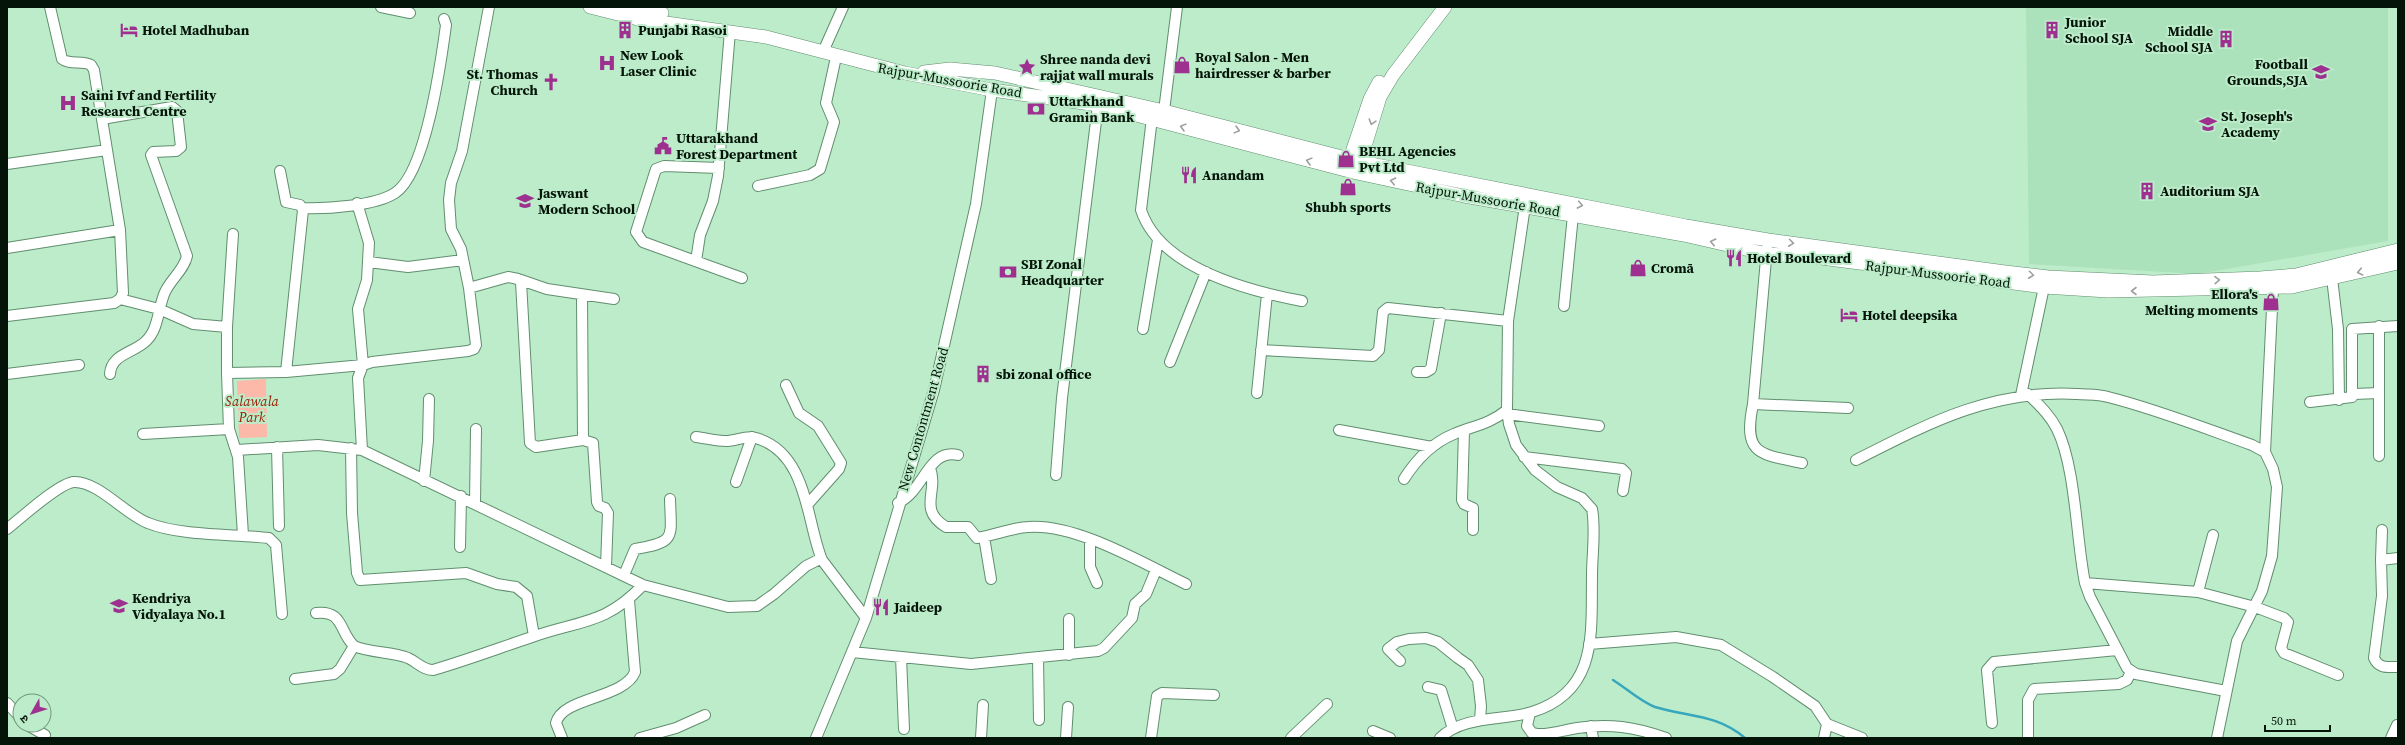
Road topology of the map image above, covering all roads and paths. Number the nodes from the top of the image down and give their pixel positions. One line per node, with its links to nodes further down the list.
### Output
1 (50, 7): 24 (street)
2 (381, 7): 10 (street)
3 (489, 7): 42 (street)
4 (590, 7): 14 (main road, Rajpur-Mussoorie Road)
5 (626, 7): 11 (main road, Rajpur-Mussoorie Road)
6 (843, 7): 15 (street)
7 (1176, 7): 22 (street)
8 (1434, 7): 27 (main road)
9 (1445, 7): 27 (main road, one-way to 27)
10 (400, 9): 12 (street)
11 (653, 9): 15 (main road, Rajpur-Mussoorie Road)
12 (410, 13)
13 (444, 19): 31 (street)
14 (730, 31): 16 (main road, Rajpur-Mussoorie Road); 28 (street)
15 (826, 46): 17 (main road, Rajpur-Mussoorie Road)
16 (836, 57): 18 (main road, Rajpur-Mussoorie Road); 30 (street)
17 (994, 73): 18 (main road); 18 (main road); 22 (main road, Rajpur-Mussoorie Road)
18 (991, 90): 19 (main road, Rajpur-Mussoorie Road); 21 (street, New Contontment Road)
19 (1013, 92): 20 (main road, Rajpur-Mussoorie Road); 21 (street)
20 (1098, 106): 23 (main road, Rajpur-Mussoorie Road); 110 (street)
21 (989, 107): 118 (street, New Contontment Road)
22 (1164, 111): 27 (main road, Rajpur-Mussoorie Road, one-way to 27)
23 (1152, 118): 27 (main road, Rajpur-Mussoorie Road, one-way to 23); 37 (street)
24 (102, 119): 25 (street); 59 (street)
25 (107, 150): 26 (street); 35 (street)
26 (7, 164)
27 (1354, 166): 32 (main road, Rajpur-Mussoorie Road, one-way to 27); 38 (main road, Rajpur-Mussoorie Road, one-way to 38)
28 (719, 168): 43 (street); 43 (street)
29 (280, 171): 33 (street)
30 (758, 186)
31 (357, 203): 33 (street); 44 (street)
32 (1525, 206): 34 (main road, Rajpur-Mussoorie Road); 62 (street)
33 (302, 208): 73 (street)
34 (1574, 215): 41 (main road, Rajpur-Mussoorie Road, one-way to 34); 58 (street)
35 (120, 230): 39 (street); 55 (street)
36 (233, 234): 65 (street)
37 (1158, 240): 46 (street); 66 (street)
38 (1768, 240): 40 (main road, Rajpur-Mussoorie Road, one-way to 40); 41 (street)
39 (7, 248)
40 (2398, 250)
41 (1767, 254): 51 (main road, Rajpur-Mussoorie Road); 86 (street)
42 (463, 260): 44 (street); 50 (street)
43 (696, 261): 47 (street)
44 (369, 262): 72 (street)
45 (2398, 263): 48 (main road, Rajpur-Mussoorie Road, one-way to 48)
46 (1206, 272): 53 (street); 70 (street)
47 (742, 278)
48 (2332, 278): 52 (main road, Rajpur-Mussoorie Road); 67 (street)
49 (518, 279): 50 (street); 54 (street); 97 (street)
50 (469, 288): 72 (street)
51 (2044, 288): 52 (main road, Rajpur-Mussoorie Road, one-way to 51); 81 (street)
52 (2273, 288): 103 (street)
53 (1267, 294): 57 (street); 69 (street)
54 (582, 295): 56 (street); 97 (street)
55 (120, 299): 59 (street); 61 (street)
56 (614, 299)
57 (1302, 301)
58 (1564, 306)
59 (159, 309): 65 (street); 77 (street)
60 (1441, 314): 62 (street); 69 (street); 74 (street)
61 (7, 316)
62 (1508, 321): 88 (street)
63 (2379, 326): 64 (street); 68 (street); 80 (street)
64 (2398, 326)
65 (227, 327): 75 (street)
66 (1143, 329)
67 (2338, 329): 68 (street); 84 (street)
68 (2352, 329): 82 (street)
69 (1261, 350): 79 (street)
70 (1170, 362)
71 (79, 365): 76 (street)
72 (363, 365): 73 (street); 102 (street)
73 (286, 372): 75 (street)
74 (1417, 372)
75 (227, 373): 91 (street)
76 (7, 374)
77 (110, 374)
78 (786, 385): 119 (street)
79 (1257, 393)
80 (2379, 393): 82 (street); 105 (street)
81 (2025, 394): 103 (street); 107 (street); 137 (street)
82 (2354, 394): 84 (street)
83 (428, 399): 112 (street)
84 (2339, 400): 85 (street)
85 (2310, 402)
86 (1753, 404): 87 (street); 108 (street)
87 (1848, 408)
88 (1507, 412): 89 (street); 93 (street); 106 (street)
89 (1599, 426)
90 (476, 428): 117 (street)
91 (229, 429): 94 (street); 101 (street)
92 (1340, 430): 100 (street)
93 (1464, 431): 100 (street); 122 (street)
94 (143, 434)
95 (696, 437): 96 (street)
96 (752, 437): 113 (street); 119 (street)
97 (583, 440): 132 (street)
98 (277, 447): 99 (street); 101 (street); 120 (street)
99 (351, 448): 102 (street); 147 (street)
100 (1432, 448): 111 (street)
101 (237, 450): 124 (street)
102 (362, 450): 112 (street)
103 (2265, 452): 142 (street)
104 (958, 455): 109 (street)
105 (2379, 456)
106 (1524, 457): 114 (street); 148 (street)
107 (1856, 460)
108 (1802, 463)
109 (930, 468): 118 (street); 126 (street)
110 (1056, 475)
111 (1404, 479)
112 (424, 481): 115 (street)
113 (736, 482)
114 (1623, 491)
115 (461, 496): 117 (street); 128 (street)
116 (670, 499): 134 (street)
117 (475, 503): 132 (street)
118 (898, 503): 145 (street, New Contontment Road)
119 (808, 504): 130 (street)
120 (279, 526)
121 (7, 529): 124 (street)
122 (1473, 530)
123 (2382, 530): 131 (street)
124 (243, 535): 144 (street)
125 (2213, 535): 140 (street)
126 (980, 537): 127 (street); 135 (street)
127 (1090, 540): 133 (street); 136 (street)
128 (460, 547)
129 (2398, 558): 131 (street)
130 (822, 560): 139 (street); 145 (street)
131 (2381, 560): 156 (street)
132 (606, 566): 134 (street)
133 (1156, 570): 138 (street); 152 (street)
134 (624, 575): 139 (street)
135 (991, 579)
136 (1098, 583)
137 (2085, 583): 140 (street); 150 (street)
138 (1186, 584)
139 (643, 585): 141 (street)
140 (2198, 592): 142 (street)
141 (629, 600): 147 (street); 179 (street)
142 (2255, 607): 158 (street); 161 (street)
143 (316, 613): 149 (street)
144 (282, 614)
145 (866, 618): 151 (street, New Contontment Road)
146 (1069, 619): 152 (street)
147 (534, 636): 149 (street)
148 (1590, 644): 166 (street); 171 (street)
149 (354, 646): 159 (street)
150 (2117, 650): 157 (street); 170 (street)
151 (852, 652): 153 (street); 181 (street, New Contontment Road)
152 (1069, 655): 154 (street)
153 (901, 657): 154 (street); 174 (street)
154 (1038, 657): 168 (street)
155 (1400, 661): 169 (street)
156 (2398, 667)
157 (2131, 672): 161 (street); 192 (street)
158 (2338, 675)
159 (295, 678)
160 (1428, 687): 175 (street)
161 (2226, 691): 193 (street)
162 (1214, 695): 184 (street)
163 (1327, 704): 185 (street)
164 (983, 705): 182 (street)
165 (1068, 707): 183 (street)
166 (1530, 712): 169 (street); 173 (street)
167 (705, 715): 180 (street)
168 (1039, 720)
169 (1480, 720): 175 (street)
170 (1992, 723)
171 (1827, 724): 190 (street); 191 (street)
172 (2397, 725): 194 (street)
173 (1591, 726): 188 (street); 189 (street)
174 (904, 729)
175 (1453, 729): 187 (street)
176 (1374, 731): 186 (street)
177 (41, 733): 178 (street)
178 (45, 735)
179 (562, 738)
180 (640, 738)
181 (816, 738)
182 (981, 738)
183 (1066, 738)
184 (1151, 738)
185 (1291, 738)
186 (1390, 738)
187 (1440, 738)
188 (1592, 738)
189 (1666, 738)
190 (1824, 738)
191 (1862, 738)
192 (2028, 738)
193 (2217, 738)
194 (2391, 738)

